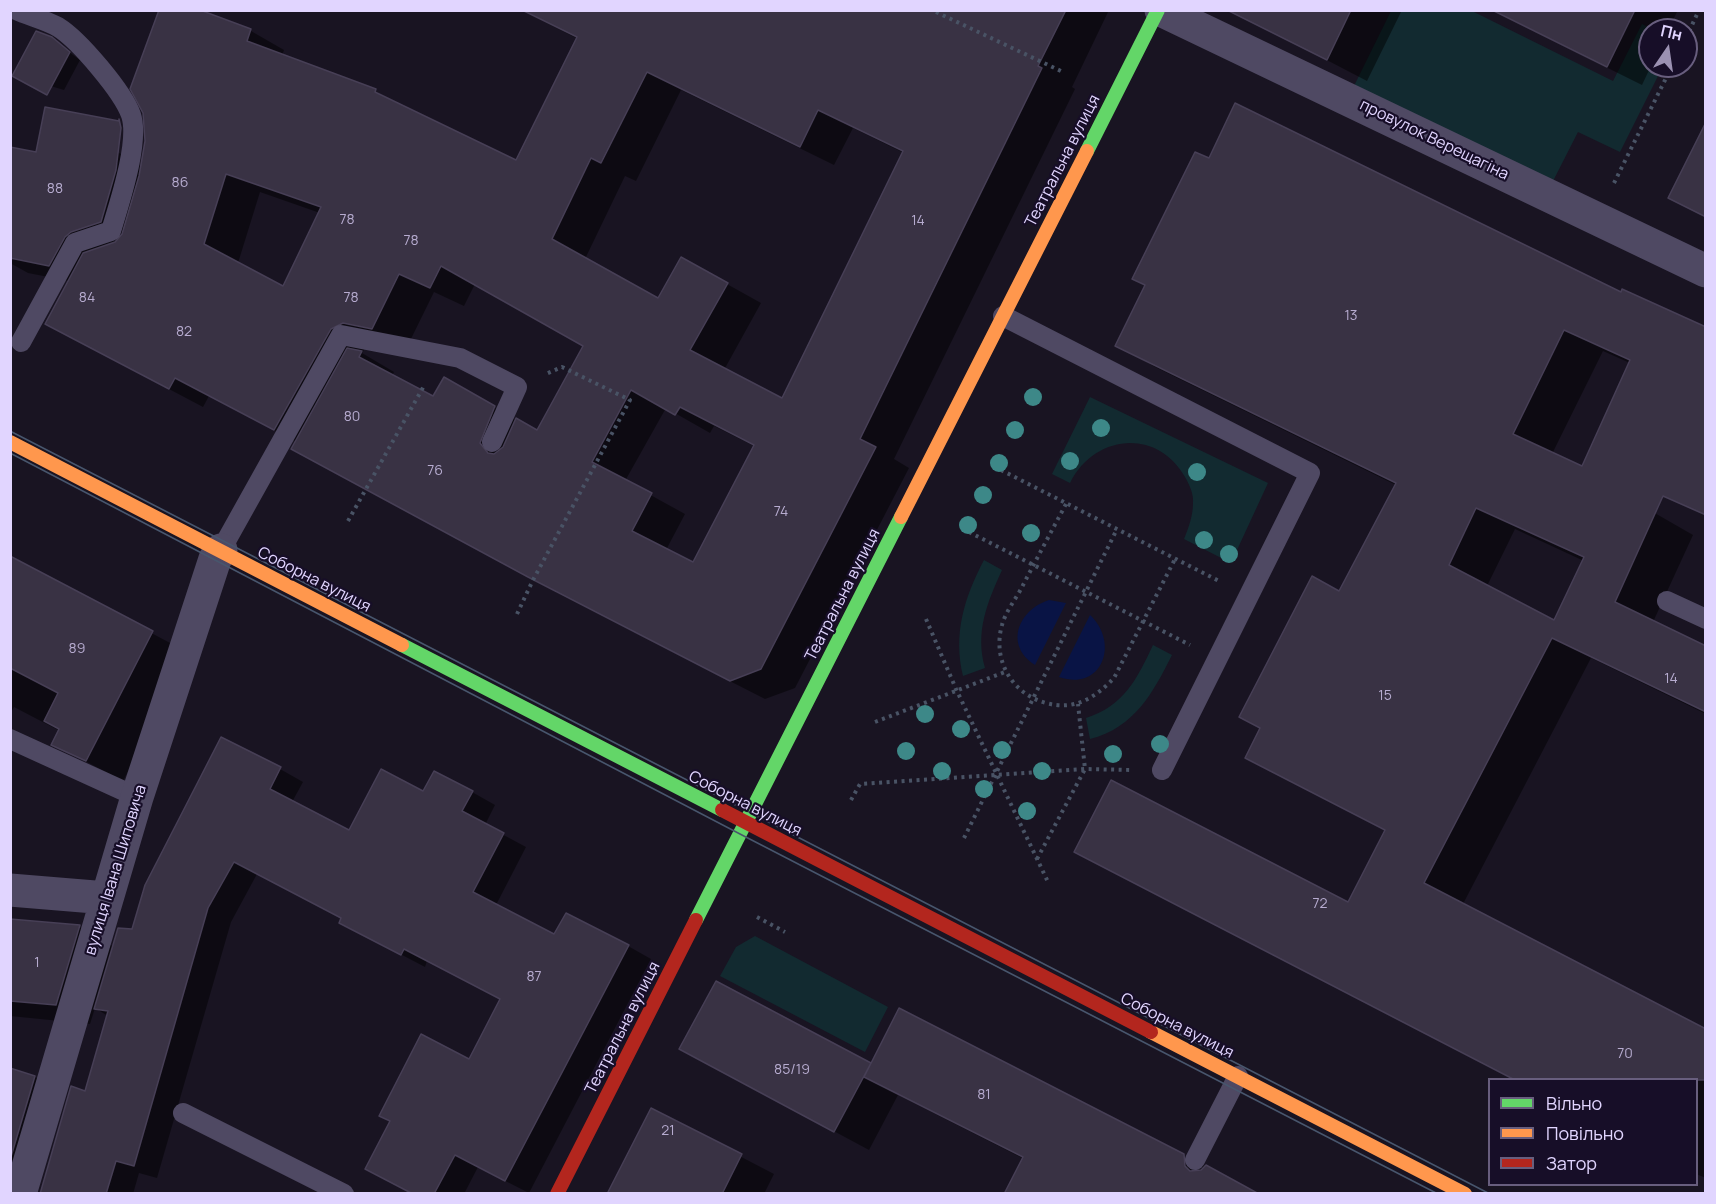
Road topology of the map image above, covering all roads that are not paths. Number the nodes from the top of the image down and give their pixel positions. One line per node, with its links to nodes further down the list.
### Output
1 (16, 10): 5 (lane)
2 (1160, 10): 3 (street, провулок Верещагіна); 4 (main road, Театральна вулиця)
3 (1706, 271)
4 (1004, 316): 12 (lane); 14 (main road, Театральна вулиця)
5 (21, 342)
6 (10, 442): 8 (main road, Соборна вулиця)
7 (492, 442): 8 (lane)
8 (221, 550): 13 (street, вулиця Івана Шиповича); 14 (main road, Соборна вулиця)
9 (1667, 601): 10 (lane)
10 (1706, 619)
11 (10, 739): 13 (lane)
12 (1162, 770)
13 (137, 797): 16 (street, вулиця Івана Шиповича)
14 (746, 823): 17 (main road, Соборна вулиця); 22 (main road, Театральна вулиця)
15 (10, 890): 16 (street)
16 (107, 898): 20 (street, вулиця Івана Шиповича)
17 (1238, 1076): 19 (lane); 23 (main road, Соборна вулиця)
18 (183, 1113): 21 (lane)
19 (1195, 1160)
20 (20, 1194)
21 (344, 1194)
22 (557, 1194)
23 (1465, 1194)

